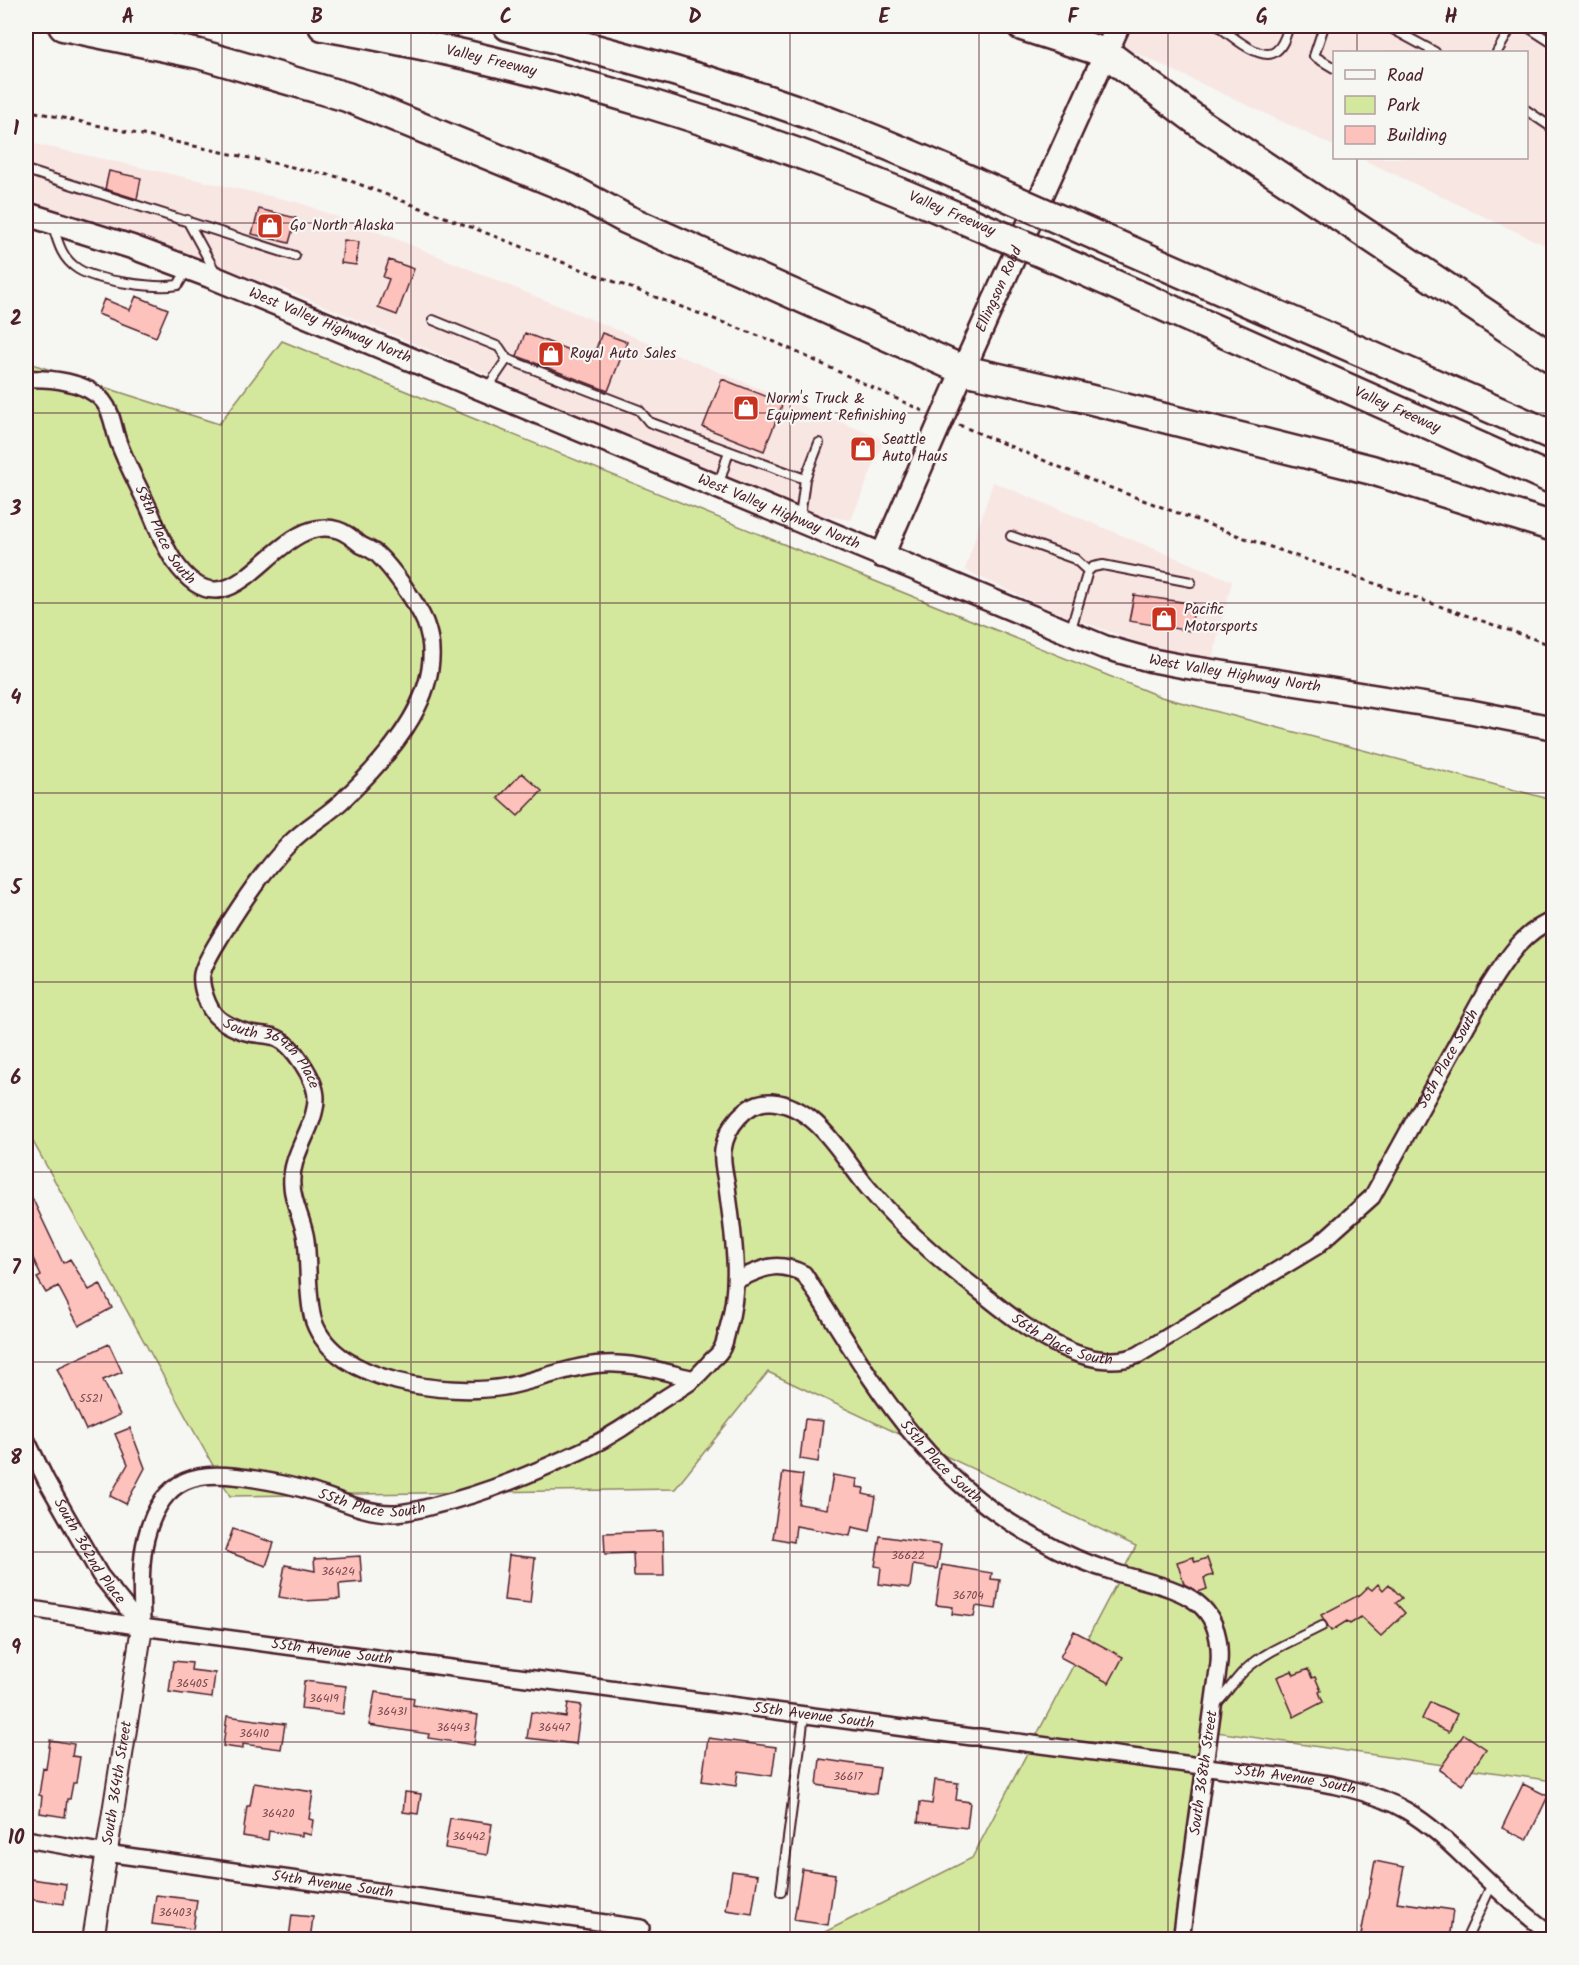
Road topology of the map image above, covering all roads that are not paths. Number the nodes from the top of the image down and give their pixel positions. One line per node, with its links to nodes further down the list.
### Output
1 (63, 26): 29 (highway)
2 (323, 26): 36 (highway, Valley Freeway, bridge)
3 (508, 26): 32 (highway, bridge)
4 (1022, 26): 15 (highway)
5 (1118, 26): 15 (main road, Ellingson Road)
6 (1219, 26): 7 (lane)
7 (1289, 26)
8 (1324, 26): 16 (lane)
9 (1387, 26): 13 (lane)
10 (1512, 26): 14 (lane)
11 (1526, 26): 12 (lane)
12 (1554, 44)
13 (1433, 51)
14 (1498, 51)
15 (1106, 53): 28 (highway); 29 (main road, Ellingson Road)
16 (1333, 67)
17 (1528, 111): 18 (lane)
18 (1554, 129)
19 (26, 170): 21 (lane)
20 (26, 214): 22 (main road, West Valley Highway North)
21 (187, 220): 23 (lane); 25 (lane)
22 (52, 222): 24 (main road, West Valley Highway North); 24 (lane)
23 (295, 256)
24 (189, 268): 25 (main road, West Valley Highway North)
25 (220, 280): 31 (main road, West Valley Highway North)
26 (433, 320): 27 (lane)
27 (507, 359): 31 (lane); 34 (lane)
28 (1554, 359)
29 (963, 370): 39 (highway); 42 (main road, Ellingson Road)
30 (26, 379): 41 (street, 58th Place South)
31 (486, 391): 37 (main road, West Valley Highway North)
32 (1554, 436)
33 (819, 443): 35 (lane)
34 (729, 451): 35 (lane); 37 (lane)
35 (806, 479): 38 (lane)
36 (1554, 480)
37 (718, 488): 38 (main road, West Valley Highway North)
38 (799, 521): 42 (main road, West Valley Highway North)
39 (1554, 527)
40 (1011, 536): 43 (lane)
41 (377, 554): 49 (street, South 364th Place)
42 (882, 556): 45 (main road, West Valley Highway North)
43 (1088, 572): 44 (lane); 45 (lane)
44 (1191, 582)
45 (1070, 633): 46 (main road, West Valley Highway North)
46 (1554, 728)
47 (1554, 920): 48 (street, 56th Place South)
48 (737, 1280): 49 (street, 56th Place South); 52 (street, 55th Place South)
49 (694, 1380): 54 (street, 55th Place South)
50 (26, 1439): 54 (street, South 362nd Place)
51 (26, 1608): 54 (street, 55th Avenue South)
52 (1205, 1609): 55 (street, South 368th Street)
53 (1322, 1626): 55 (lane)
54 (142, 1627): 56 (street, 55th Avenue South); 59 (street, South 364th Street)
55 (1213, 1707): 57 (street, South 368th Street)
56 (804, 1715): 57 (street, 55th Avenue South); 61 (lane)
57 (1205, 1768): 60 (street, 55th Avenue South); 65 (street, South 368th Street)
58 (26, 1839): 59 (street, 54th Avenue South)
59 (106, 1853): 62 (street, 54th Avenue South); 64 (street, South 364th Street)
60 (1492, 1884): 63 (street, 55th Avenue South); 66 (lane)
61 (782, 1892)
62 (641, 1928)
63 (1554, 1936)
64 (93, 1940)
65 (1181, 1940)
66 (1466, 1940)

